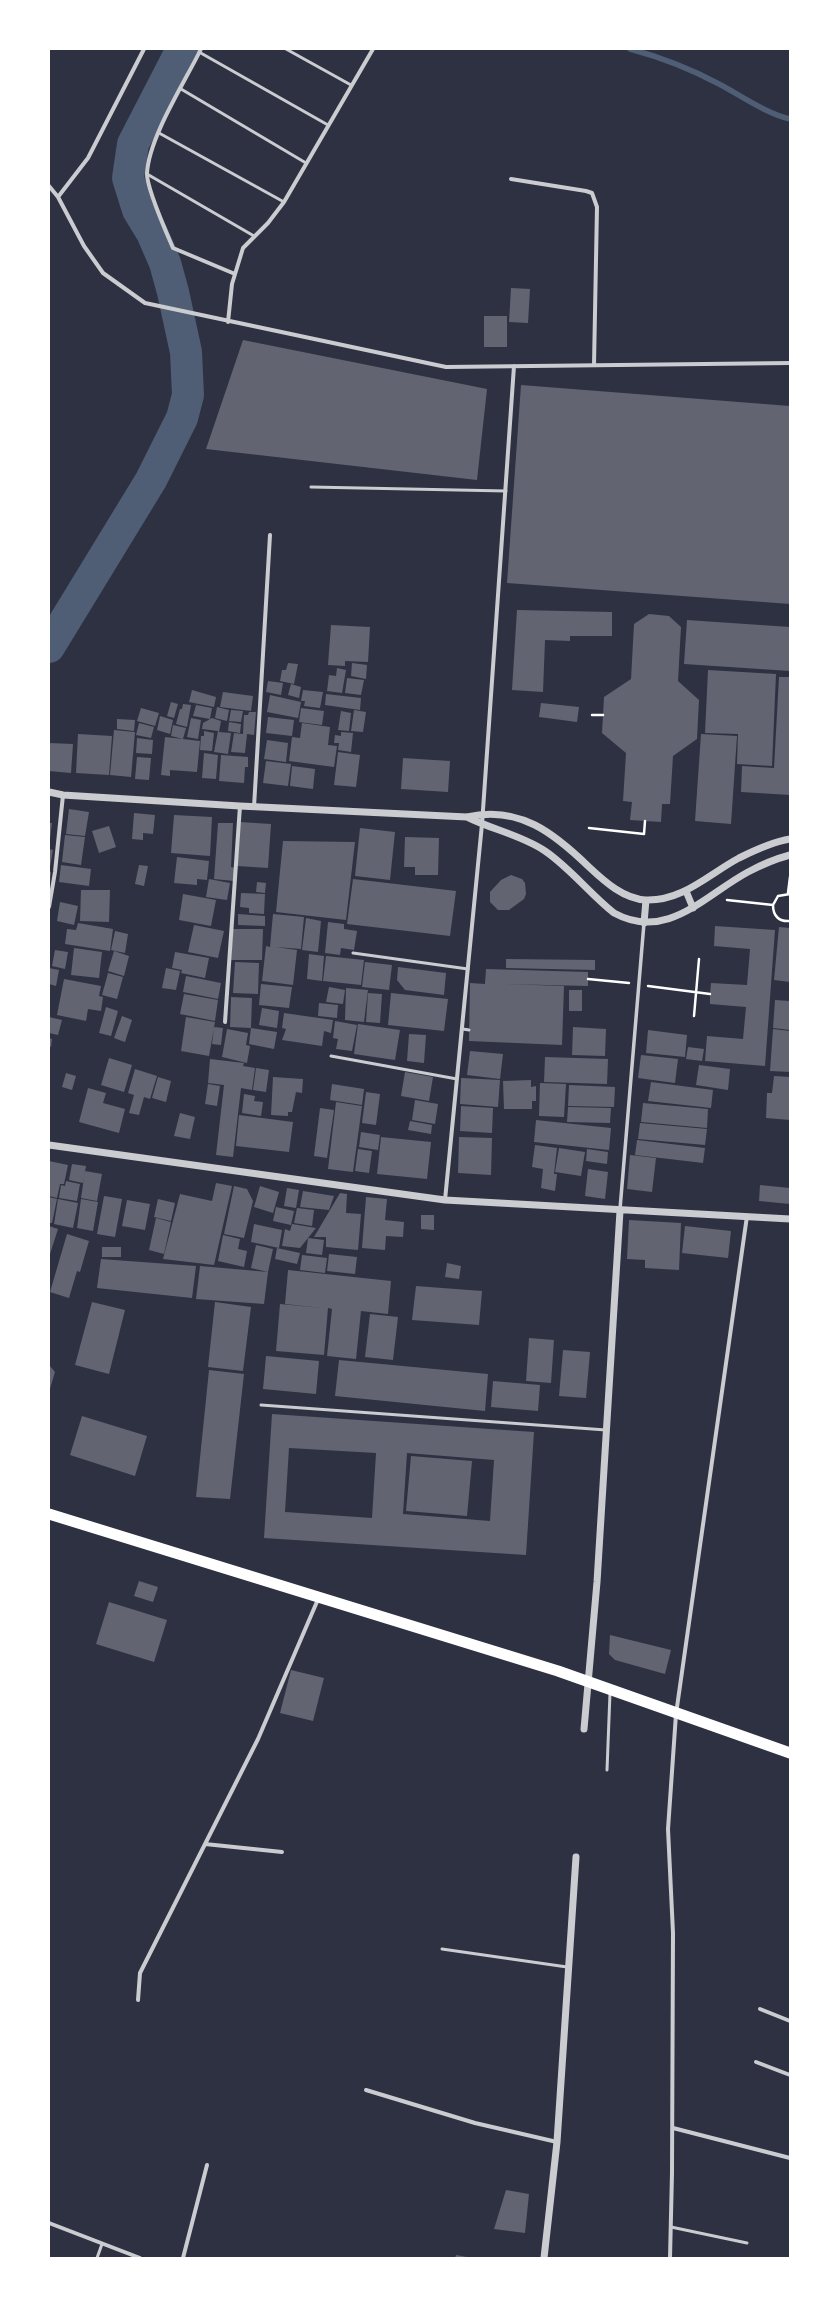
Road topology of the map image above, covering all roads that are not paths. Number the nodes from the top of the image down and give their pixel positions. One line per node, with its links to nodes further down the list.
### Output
1 (144, 49): 13 (street)
2 (286, 49): 5 (lane)
3 (373, 49): 5 (street)
4 (200, 50): 6 (street); 7 (lane)
5 (351, 85): 7 (street)
6 (181, 89): 8 (street); 9 (lane)
7 (328, 125): 9 (street)
8 (159, 134): 10 (street); 14 (lane)
9 (306, 163): 14 (street)
10 (147, 174): 15 (lane); 16 (street)
11 (511, 179): 19 (street)
12 (49, 186): 13 (street)
13 (58, 197): 17 (street)
14 (284, 202): 15 (street)
15 (254, 236): 16 (street)
16 (235, 274): 17 (street)
17 (228, 322): 20 (street)
18 (790, 363): 19 (street)
19 (594, 365): 20 (street)
20 (514, 366): 22 (street)
21 (311, 487): 22 (lane)
22 (506, 491): 28 (street)
23 (270, 535): 27 (street)
24 (49, 792): 25 (street)
25 (63, 795): 26 (street); 35 (street)
26 (240, 806): 27 (street); 40 (street)
27 (254, 807): 29 (street)
28 (482, 814): 29 (street); 30 (street); 34 (street)
29 (467, 817): 30 (street)
30 (482, 824): 37 (street); 39 (street)
31 (790, 839): 33 (street)
32 (790, 855): 36 (street)
33 (686, 890): 34 (street); 36 (street)
34 (646, 900): 37 (street)
35 (49, 907)
36 (694, 908): 37 (street)
37 (644, 923): 47 (street)
38 (353, 953): 39 (lane)
39 (468, 969): 41 (street)
40 (225, 1022)
41 (463, 1029): 42 (lane); 44 (street)
42 (469, 1030)
43 (331, 1056): 44 (lane)
44 (457, 1079): 46 (street)
45 (49, 1145): 46 (street)
46 (445, 1200): 47 (street)
47 (620, 1210): 48 (street); 51 (street)
48 (747, 1216): 49 (street); 56 (street)
49 (790, 1219)
50 (261, 1405): 51 (lane)
51 (606, 1430): 54 (street)
52 (49, 1514): 53 (highway)
53 (319, 1597): 54 (highway); 60 (street)
54 (589, 1682): 55 (highway); 57 (street)
55 (610, 1691): 56 (highway); 59 (lane)
56 (676, 1714): 58 (highway); 71 (street)
57 (584, 1729)
58 (790, 1754)
59 (607, 1770)
60 (205, 1844): 61 (street); 65 (street)
61 (282, 1852)
62 (576, 1857): 64 (street)
63 (442, 1949): 64 (lane)
64 (569, 1967): 72 (street)
65 (138, 2000)
66 (760, 2009): 67 (street)
67 (790, 2021)
68 (756, 2062): 69 (street)
69 (790, 2075)
70 (366, 2090): 72 (street)
71 (673, 2128): 73 (street); 76 (street)
72 (557, 2142): 82 (street)
73 (790, 2158)
74 (206, 2164): 81 (street)
75 (49, 2223): 78 (street)
76 (671, 2227): 77 (lane); 83 (street)
77 (747, 2243)
78 (102, 2244): 79 (lane); 80 (street)
79 (97, 2258)
80 (140, 2258)
81 (183, 2258)
82 (544, 2258)
83 (670, 2258)

